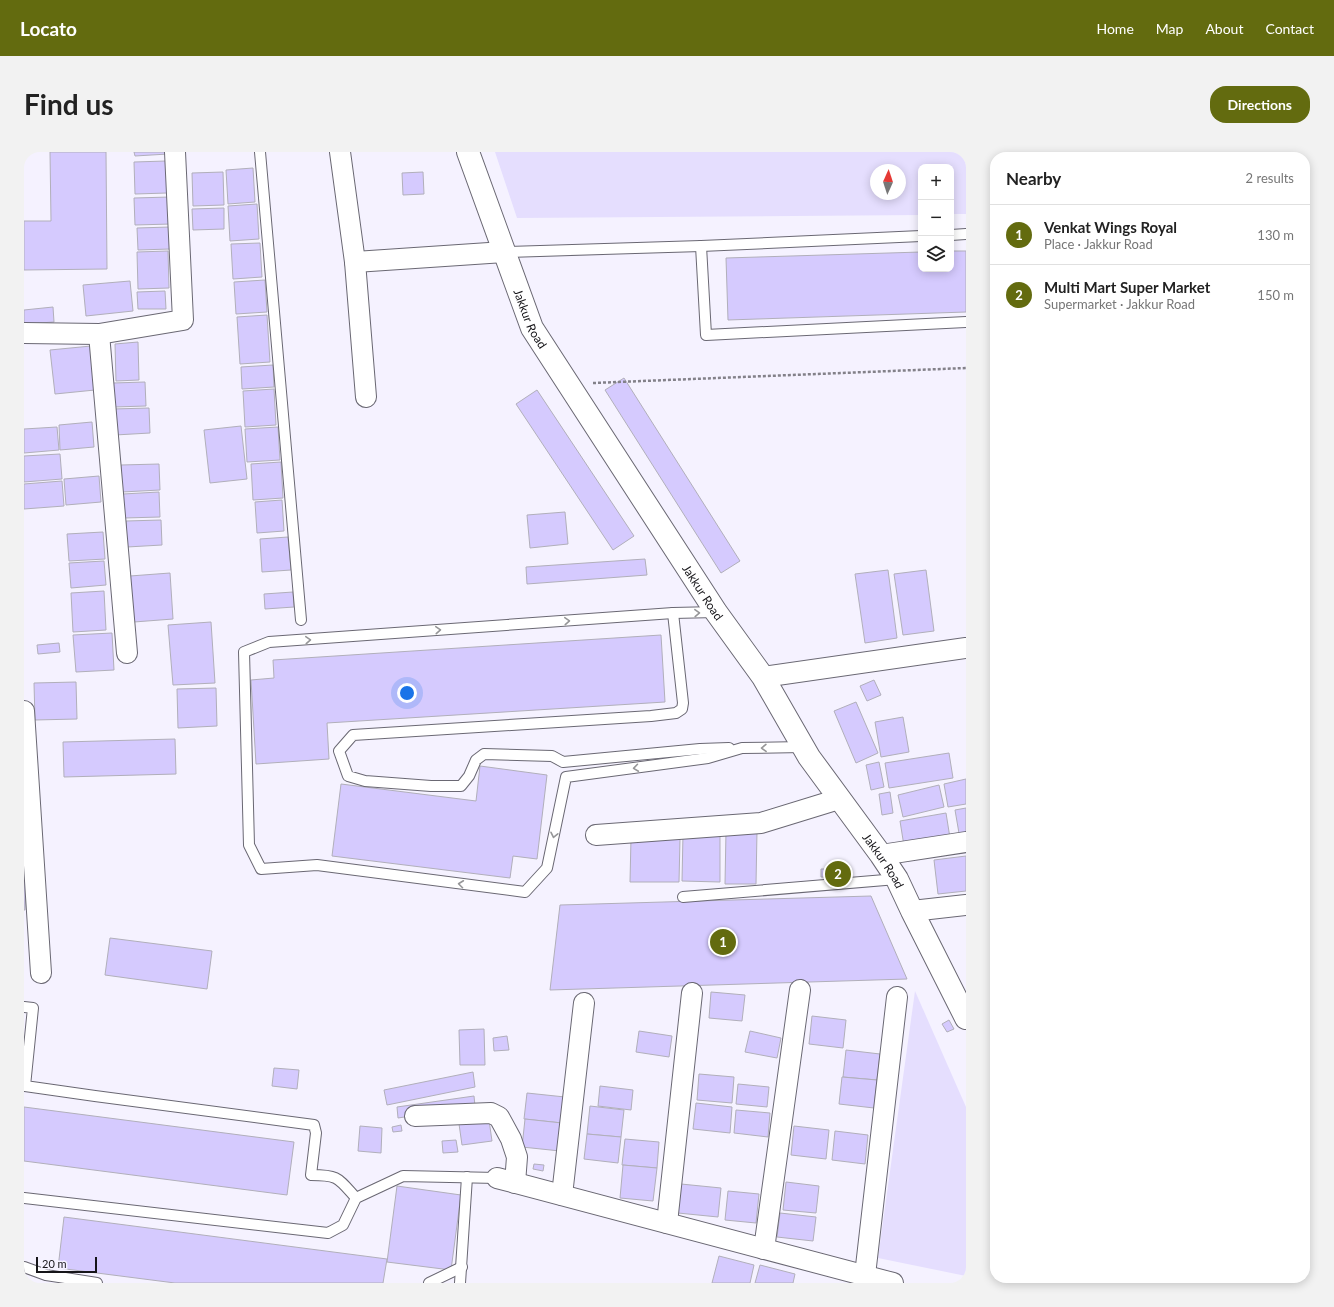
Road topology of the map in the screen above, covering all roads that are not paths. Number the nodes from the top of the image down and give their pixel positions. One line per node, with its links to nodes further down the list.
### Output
1 (175, 152): 13 (street)
2 (260, 152): 17 (lane)
3 (340, 152): 10 (street)
4 (468, 152): 9 (street, Jakkur Road)
5 (966, 234): 6 (lane)
6 (954, 235)
7 (918, 236): 8 (lane)
8 (701, 246): 9 (lane); 11 (lane)
9 (504, 252): 10 (street); 15 (street, Jakkur Road)
10 (355, 262): 14 (street)
11 (966, 322)
12 (24, 333): 13 (street)
13 (99, 334): 19 (street)
14 (366, 397)
15 (716, 612): 16 (lane, one-way to 15); 20 (street, Jakkur Road)
16 (673, 613): 23 (lane); 23 (lane, one-way to 16)
17 (301, 620)
18 (966, 648): 20 (street)
19 (127, 654)
20 (764, 677): 22 (street, Jakkur Road)
21 (24, 711): 32 (street)
22 (803, 747): 23 (lane, one-way to 23); 24 (street, Jakkur Road)
23 (742, 748)
24 (840, 799): 25 (street); 27 (street, Jakkur Road)
25 (596, 835)
26 (966, 842): 27 (street)
27 (881, 855): 28 (street, Jakkur Road)
28 (897, 879): 29 (lane); 31 (street, Jakkur Road)
29 (683, 898)
30 (966, 905): 31 (street)
31 (912, 912): 38 (street, Jakkur Road)
32 (41, 973)
33 (800, 990): 46 (street)
34 (692, 993): 45 (street)
35 (897, 997): 49 (street)
36 (584, 1003): 42 (street)
37 (24, 1007): 44 (lane)
38 (966, 1018)
39 (415, 1116): 41 (street)
40 (467, 1177): 41 (lane); 44 (lane); 48 (lane)
41 (506, 1180): 42 (street)
42 (562, 1195): 45 (street)
43 (24, 1198): 44 (lane)
44 (356, 1198)
45 (667, 1223): 46 (street)
46 (764, 1249): 49 (street)
47 (24, 1267): 50 (lane)
48 (462, 1267): 51 (lane); 52 (lane)
49 (865, 1276): 53 (street)
50 (97, 1283)
51 (428, 1283)
52 (460, 1283)
53 (893, 1283)

